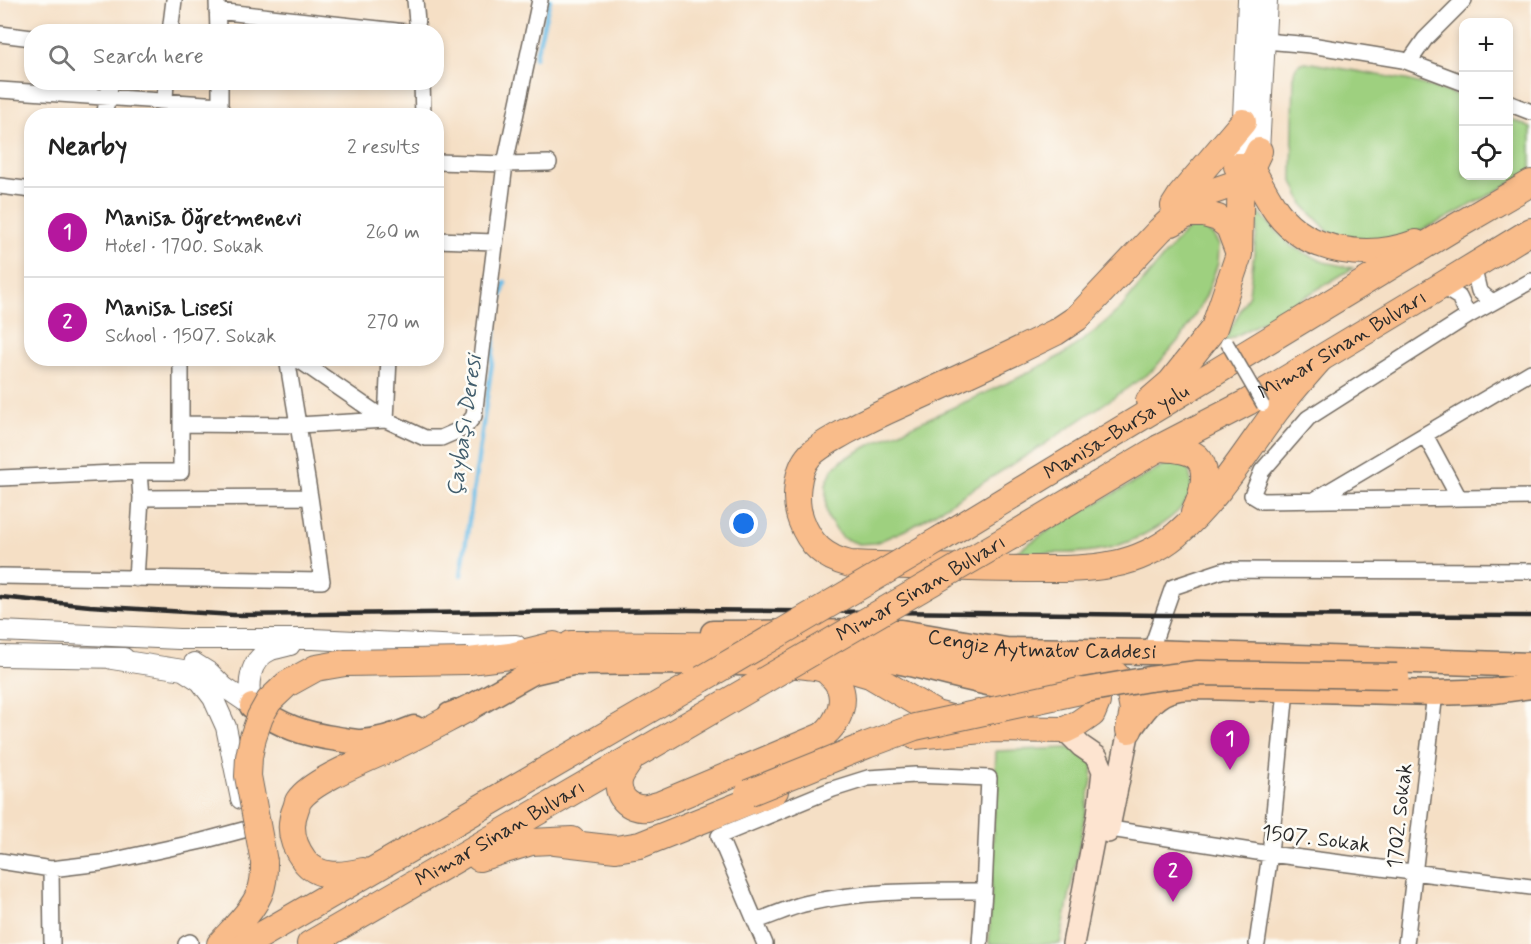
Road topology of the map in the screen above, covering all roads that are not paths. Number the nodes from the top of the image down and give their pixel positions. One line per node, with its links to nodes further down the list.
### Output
1 (174, 0): 8 (street)
2 (415, 0): 11 (street)
3 (540, 0): 32 (street)
4 (1248, 0): 29 (street)
5 (1267, 0): 14 (street)
6 (1464, 0): 15 (street)
7 (217, 5): 9 (street); 10 (street)
8 (171, 24)
9 (218, 24)
10 (349, 24)
11 (417, 24)
12 (0, 34): 13 (street)
13 (24, 37)
14 (1265, 41): 15 (street); 33 (street)
15 (1409, 62): 16 (street)
16 (1459, 81)
17 (0, 90): 18 (street)
18 (109, 90): 23 (street); 24 (street)
19 (166, 90): 25 (street)
20 (221, 90): 26 (street)
21 (422, 90): 27 (street)
22 (1513, 105): 28 (street)
23 (106, 108)
24 (162, 108)
25 (165, 108)
26 (222, 108)
27 (423, 108)
28 (1531, 112)
29 (1243, 122): 33 (street); 38 (highway)
30 (444, 162): 32 (street)
31 (549, 163): 32 (street)
32 (505, 164): 41 (street)
33 (1251, 171): 37 (highway); 38 (highway); 42 (highway)
34 (1531, 183): 37 (highway, Manisa-Bursa yolu)
35 (0, 186): 36 (street)
36 (24, 189)
37 (1452, 229): 60 (highway, Manisa-Bursa yolu)
38 (1160, 230): 42 (highway); 69 (highway)
39 (1531, 231): 43 (highway, Mimar Sinan Bulvarı)
40 (444, 240): 41 (street)
41 (495, 242): 56 (street)
42 (1239, 254): 60 (highway)
43 (1473, 266): 45 (highway, Mimar Sinan Bulvarı); 46 (street)
44 (1531, 281): 46 (street)
45 (1441, 286): 47 (street); 49 (highway, Mimar Sinan Bulvarı)
46 (1492, 302): 47 (street)
47 (1468, 316): 68 (street)
48 (1227, 343): 55 (street, bridge)
49 (1320, 358): 61 (highway, Mimar Sinan Bulvarı); 69 (highway)
50 (181, 366): 57 (street)
51 (288, 366): 58 (street)
52 (308, 366): 56 (street)
53 (389, 366): 56 (street)
54 (1531, 372): 59 (street)
55 (1263, 405)
56 (386, 420): 58 (street)
57 (181, 424): 58 (street); 62 (street)
58 (298, 425): 64 (street)
59 (1425, 435): 67 (street); 68 (street)
60 (1104, 441): 99 (highway, Manisa-Bursa yolu, bridge)
61 (1159, 448): 69 (highway); 92 (highway, Mimar Sinan Bulvarı, bridge)
62 (139, 472): 63 (street); 66 (street)
63 (0, 478)
64 (310, 497): 66 (street); 72 (street)
65 (1531, 497): 67 (street)
66 (141, 498): 72 (street)
67 (1459, 498): 68 (street)
68 (1314, 500)
69 (1188, 523)
70 (1531, 571): 76 (street)
71 (0, 576): 72 (street)
72 (136, 579)
73 (0, 631): 74 (street)
74 (313, 639): 75 (street); 87 (street)
75 (562, 644): 76 (main road, Cengiz Aytmatov Caddesi); 81 (highway); 105 (highway, bridge)
76 (1150, 652): 80 (main road, Cengiz Aytmatov Caddesi)
77 (0, 656): 78 (street)
78 (112, 658): 87 (street); 94 (street)
79 (788, 664): 85 (main road, bridge); 88 (main road); 89 (highway); 92 (highway)
80 (1531, 665)
81 (1055, 670): 90 (highway); 91 (highway)
82 (1531, 681): 85 (main road, bridge)
83 (1531, 686): 86 (main road)
84 (1286, 690): 86 (main road); 91 (main road); 96 (street)
85 (1080, 691): 95 (highway, bridge)
86 (1435, 693): 100 (street, 1702. Sokak)
87 (252, 706): 88 (main road)
88 (469, 708): 99 (highway)
89 (994, 729): 90 (highway); 95 (highway)
90 (1065, 730): 93 (main road)
91 (1130, 730): 93 (main road)
92 (633, 756): 101 (highway, Mimar Sinan Bulvarı)
93 (1102, 828): 96 (street, 1507. Sokak); 110 (main road); 111 (main road)
94 (247, 829): 98 (street); 105 (street)
95 (555, 842): 101 (highway)
96 (1270, 855): 100 (street, 1507. Sokak); 112 (street)
97 (0, 861): 98 (street)
98 (51, 869): 106 (street)
99 (375, 869): 105 (highway, Manisa-Bursa yolu)
100 (1415, 872): 102 (street, 1507. Sokak); 113 (street, 1702. Sokak)
101 (432, 874): 107 (highway, Mimar Sinan Bulvarı)
102 (1531, 887)
103 (984, 891): 104 (street); 104 (street); 109 (street)
104 (756, 921): 108 (street)
105 (231, 941)
106 (52, 944)
107 (310, 944)
108 (765, 944)
109 (980, 944)
110 (1073, 944)
111 (1085, 944)
112 (1257, 944)
113 (1406, 944)

